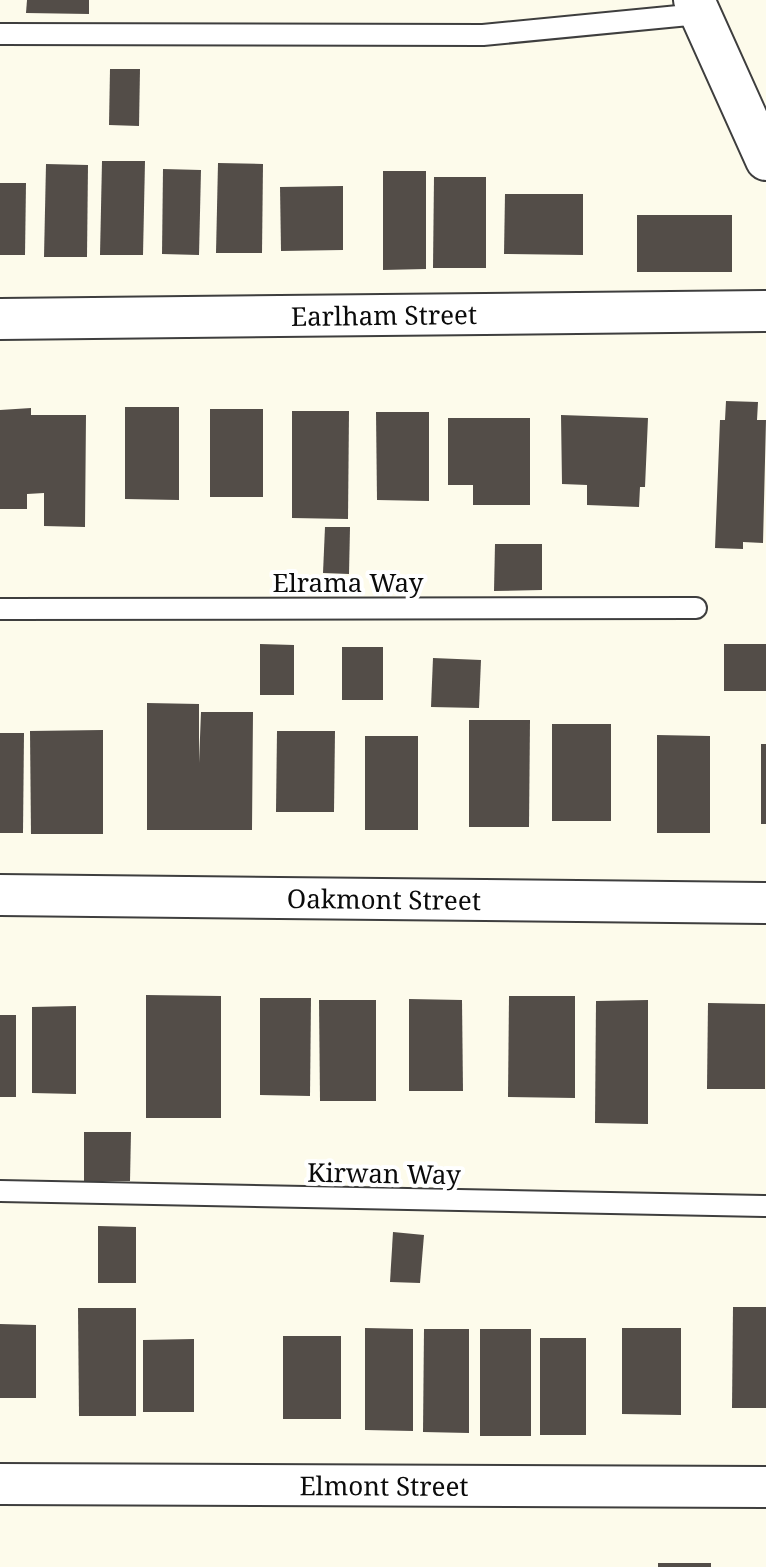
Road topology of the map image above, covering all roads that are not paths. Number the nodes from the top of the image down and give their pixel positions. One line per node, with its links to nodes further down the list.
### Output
1 (696, 7): 2 (lane); 3 (street)
2 (0, 34)
3 (766, 160)
4 (766, 311): 5 (street, Earlham Street)
5 (0, 319)
6 (696, 608): 7 (lane, Elrama Way)
7 (0, 609)
8 (0, 895): 9 (street, Oakmont Street)
9 (766, 903)
10 (0, 1191): 11 (lane, Kirwan Way)
11 (766, 1206)
12 (0, 1484): 13 (street, Elmont Street)
13 (766, 1487)

